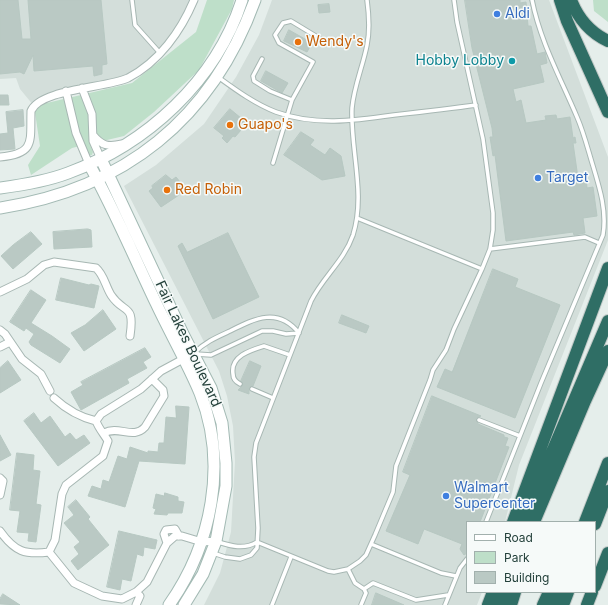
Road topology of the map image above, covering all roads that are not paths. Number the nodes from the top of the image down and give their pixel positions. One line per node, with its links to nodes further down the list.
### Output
1 (132, 0): 12 (lane)
2 (194, 0): 12 (street)
3 (242, 0): 23 (street)
4 (255, 0): 14 (street)
5 (367, 0): 21 (lane)
6 (454, 0): 18 (lane)
7 (532, 0): 32 (lane)
8 (560, 0): 19 (highway)
9 (571, 0): 11 (highway)
10 (324, 41): 17 (lane)
11 (608, 41)
12 (160, 54): 15 (street)
13 (262, 59): 17 (lane)
14 (218, 77): 20 (lane); 28 (street)
15 (82, 88): 16 (street); 22 (street, Fair Lakes Boulevard)
16 (66, 91): 24 (street); 27 (street, Fair Lakes Boulevard)
17 (292, 100): 20 (lane)
18 (476, 105): 21 (lane); 33 (lane)
19 (608, 112)
20 (288, 116): 21 (lane); 26 (lane)
21 (352, 121): 31 (lane)
22 (92, 134): 23 (street); 25 (street, Fair Lakes Boulevard)
23 (128, 143): 25 (street)
24 (0, 157)
25 (101, 159): 27 (street); 28 (street, Fair Lakes Boulevard)
26 (273, 163)
27 (89, 164): 28 (street, Fair Lakes Boulevard); 29 (street)
28 (102, 177): 30 (street); 44 (street, Fair Lakes Boulevard); 46 (street, Fair Lakes Boulevard)
29 (0, 188)
30 (0, 208)
31 (357, 218): 35 (lane); 39 (lane)
32 (599, 243): 33 (lane); 57 (lane)
33 (490, 248): 35 (lane)
34 (608, 268): 63 (highway)
35 (482, 269): 75 (lane)
36 (0, 292): 40 (street)
37 (608, 321): 64 (highway)
38 (0, 330): 41 (street)
39 (299, 333): 44 (lane); 44 (lane); 45 (lane)
40 (130, 336)
41 (10, 342): 42 (street); 50 (street)
42 (0, 346)
43 (608, 352): 53 (highway)
44 (194, 353): 46 (street); 72 (street, Fair Lakes Boulevard)
45 (290, 355): 48 (lane); 52 (lane)
46 (184, 359): 47 (street); 71 (street, Fair Lakes Boulevard)
47 (152, 379): 55 (street); 56 (street)
48 (240, 384)
49 (252, 389): 52 (lane)
50 (50, 390): 51 (lane)
51 (54, 398): 55 (street)
52 (273, 398): 73 (lane)
53 (585, 401): 65 (highway); 66 (highway)
54 (479, 420): 57 (lane)
55 (96, 421): 56 (street)
56 (104, 433): 76 (street)
57 (520, 436): 62 (lane)
58 (608, 464): 67 (highway)
59 (0, 478): 61 (street)
60 (608, 491): 68 (highway)
61 (0, 495)
62 (486, 521)
63 (513, 521)
64 (522, 521)
65 (534, 521)
66 (542, 521)
67 (587, 521)
68 (588, 521)
69 (0, 531): 76 (street)
70 (180, 536): 71 (street); 74 (street); 74 (street)
71 (202, 542): 72 (street); 77 (street); 98 (street, Fair Lakes Boulevard)
72 (216, 542): 73 (lane); 77 (street, Fair Lakes Boulevard)
73 (257, 542): 77 (lane); 79 (lane)
74 (167, 543): 85 (street)
75 (371, 544): 81 (lane); 82 (lane)
76 (49, 552): 95 (street)
77 (212, 553): 99 (street, Fair Lakes Boulevard)
78 (608, 553): 83 (highway)
79 (291, 557): 81 (lane); 100 (lane)
80 (466, 561): 82 (lane)
81 (348, 569): 84 (lane)
82 (456, 576): 94 (lane)
83 (596, 583)
84 (364, 589): 94 (lane); 101 (lane)
85 (136, 592): 95 (street); 97 (street)
86 (487, 593): 103 (highway)
87 (493, 593): 104 (highway)
88 (506, 593): 105 (highway)
89 (515, 593): 106 (highway)
90 (548, 593): 107 (highway)
91 (558, 593): 108 (highway)
92 (568, 593): 109 (highway)
93 (592, 593): 110 (highway)
94 (448, 595): 102 (lane)
95 (122, 599): 96 (street)
96 (127, 605)
97 (136, 605)
98 (169, 605)
99 (184, 605)
100 (272, 605)
101 (361, 605)
102 (445, 605)
103 (483, 605)
104 (488, 605)
105 (500, 605)
106 (511, 605)
107 (543, 605)
108 (553, 605)
109 (563, 605)
110 (587, 605)

